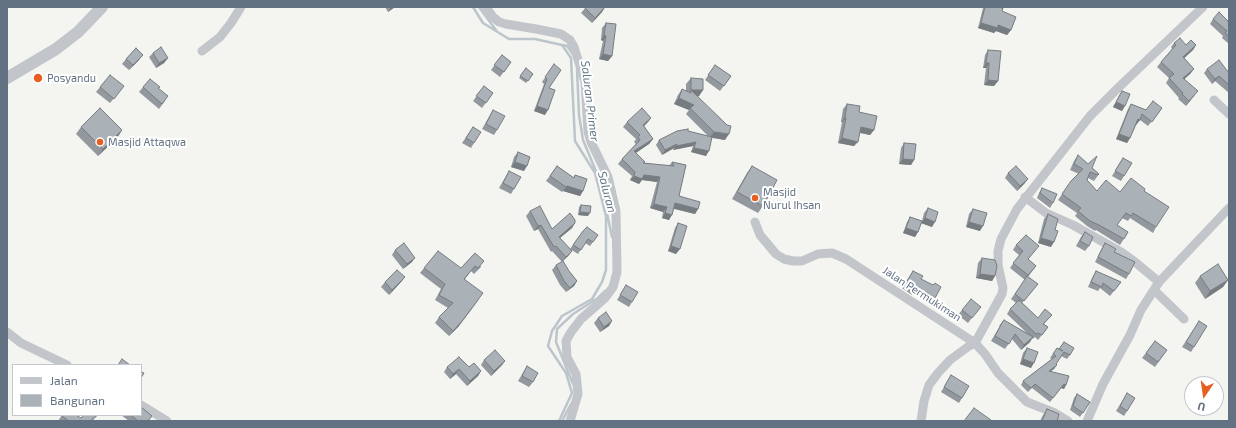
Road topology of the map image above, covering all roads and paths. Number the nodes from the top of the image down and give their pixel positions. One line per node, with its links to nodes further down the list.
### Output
1 (102, 7): 6 (street)
2 (241, 7): 5 (street)
3 (486, 7): 19 (street)
4 (1203, 7): 9 (street)
5 (202, 51)
6 (7, 78)
7 (1214, 100): 8 (street)
8 (1229, 114)
9 (1026, 197): 12 (street); 15 (street)
10 (1229, 208): 12 (street)
11 (755, 222): 15 (street, Jalan Permukiman)
12 (1156, 286): 13 (street); 22 (street)
13 (1184, 319)
14 (7, 332): 16 (street)
15 (975, 343): 20 (street); 21 (street, Jalan Permukiman)
16 (65, 364)
17 (142, 406): 18 (street)
18 (167, 421)
19 (570, 421)
20 (921, 421)
21 (1068, 421)
22 (1087, 421)

